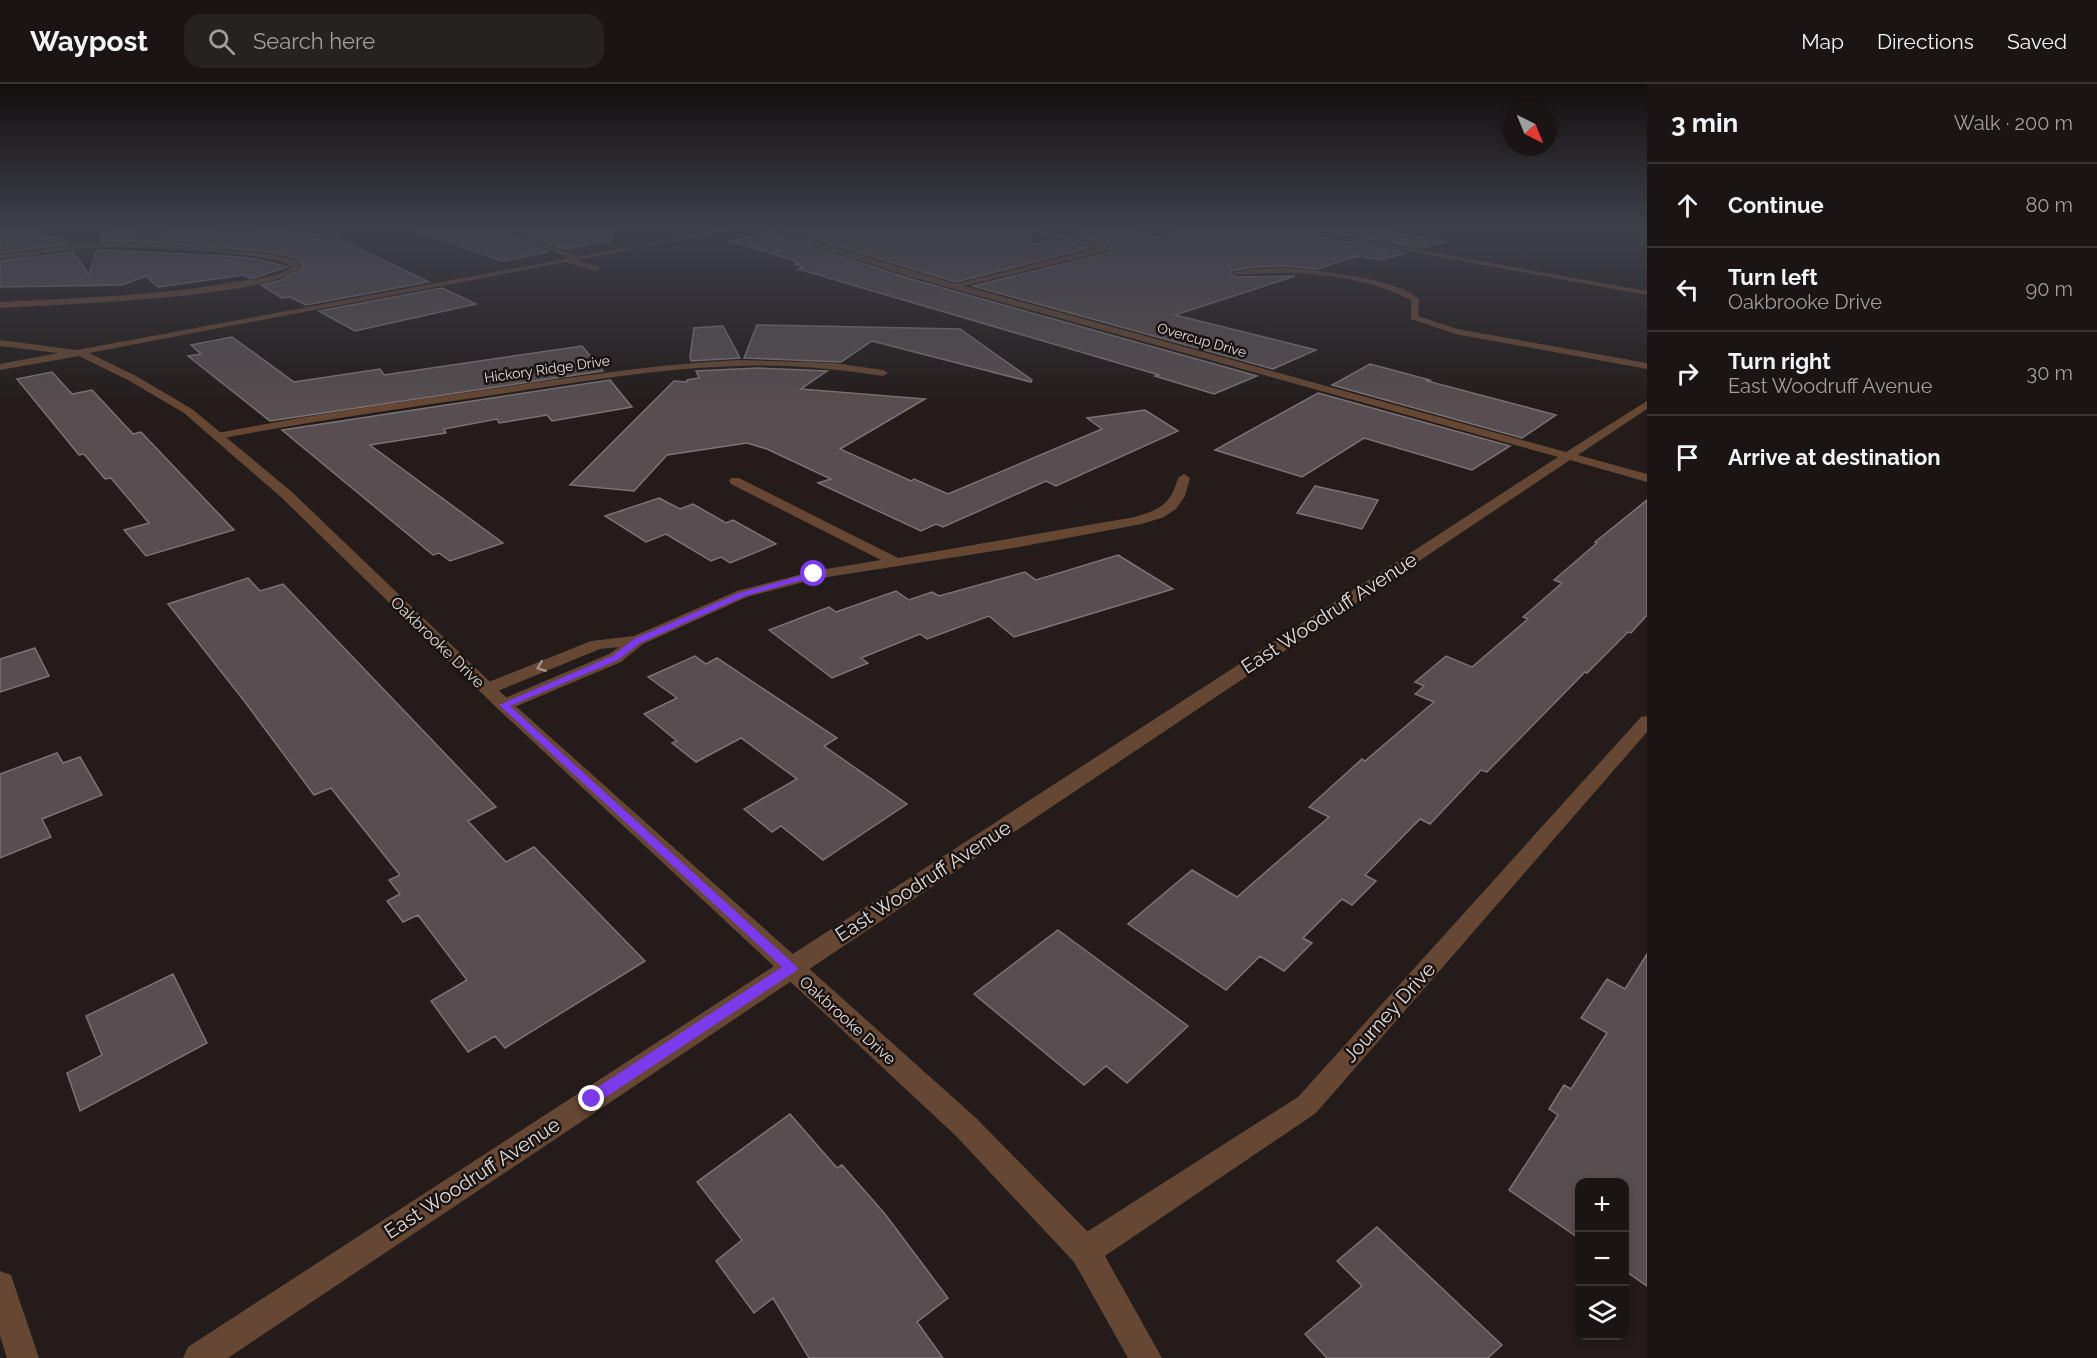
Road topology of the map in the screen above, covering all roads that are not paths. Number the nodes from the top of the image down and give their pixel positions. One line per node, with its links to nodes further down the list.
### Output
1 (225, 286): 7 (street)
2 (429, 286): 9 (street)
3 (963, 286): 15 (street, Overcup Drive)
4 (1381, 286): 10 (street)
5 (1611, 286): 6 (street)
6 (1647, 293)
7 (0, 305)
8 (0, 343): 9 (street, Oakbrooke Drive)
9 (81, 352): 11 (street); 14 (street, Oakbrooke Drive)
10 (1647, 366)
11 (0, 367)
12 (883, 373): 14 (street, Hickory Ridge Drive)
13 (1647, 404): 15 (street, East Woodruff Avenue)
14 (218, 436): 23 (street, Oakbrooke Drive)
15 (1568, 456): 17 (street, Overcup Drive); 26 (street, East Woodruff Avenue)
16 (1184, 478): 19 (street)
17 (1647, 478)
18 (735, 481): 19 (street)
19 (896, 562): 20 (street)
20 (637, 641): 21 (street); 22 (street)
21 (580, 651): 22 (street); 23 (street, one-way to 23)
22 (598, 665): 24 (street)
23 (487, 689): 24 (street, Oakbrooke Drive)
24 (504, 705): 26 (street, Oakbrooke Drive)
25 (1647, 721): 27 (street, Journey Drive)
26 (791, 968): 27 (street, Oakbrooke Drive); 30 (street, East Woodruff Avenue)
27 (1085, 1251): 31 (street, Oakbrooke Drive)
28 (0, 1286): 29 (street)
29 (24, 1358)
30 (200, 1358)
31 (1146, 1358)

